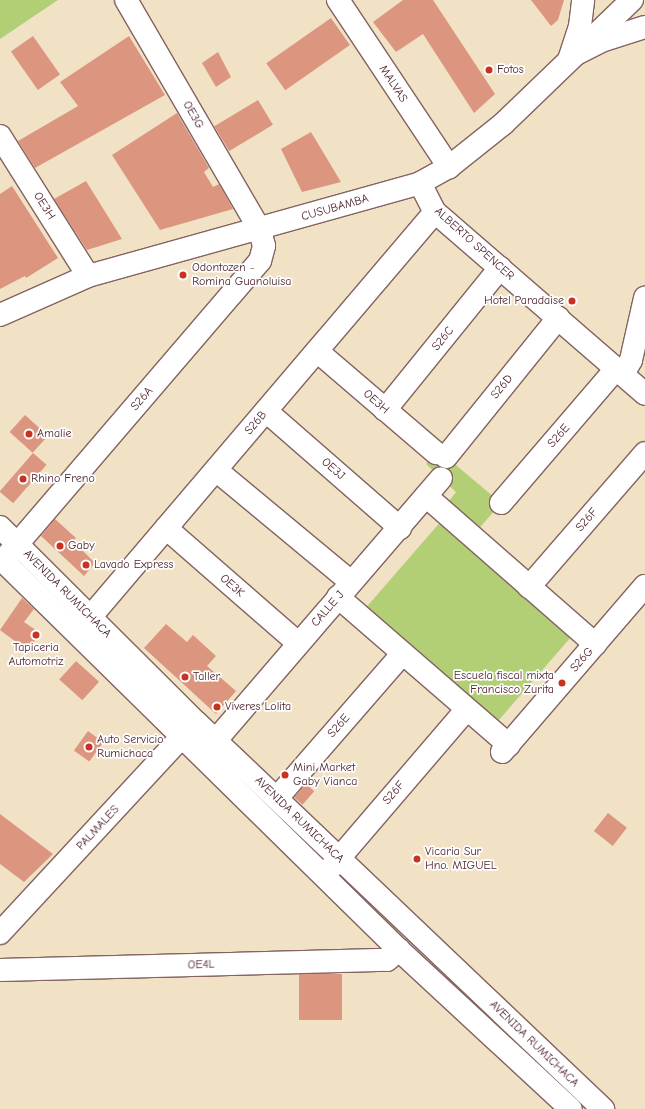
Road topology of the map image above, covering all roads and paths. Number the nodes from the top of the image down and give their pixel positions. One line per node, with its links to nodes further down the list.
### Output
1 (126, 0): 11 (street, OE3G)
2 (338, 0): 8 (street, MALVAS)
3 (583, 0): 6 (street)
4 (624, 4): 6 (street, CUSUBAMBA)
5 (645, 27): 6 (street)
6 (570, 57): 8 (street, CUSUBAMBA)
7 (0, 136): 13 (street, OE3H)
8 (449, 167): 9 (street, CUSUBAMBA)
9 (420, 183): 10 (street, ALBERTO SPENCER); 11 (street, CUSUBAMBA)
10 (436, 212): 12 (street, ALBERTO SPENCER); 17 (street, S26B)
11 (260, 230): 13 (street, CUSUBAMBA); 31 (street, S26A)
12 (500, 268): 16 (street, ALBERTO SPENCER); 20 (street, S26C)
13 (88, 276): 15 (street, CUSUBAMBA)
14 (644, 304): 18 (street, S26E)
15 (0, 314)
16 (558, 318): 18 (street, ALBERTO SPENCER); 23 (street, S26D)
17 (317, 351): 20 (street, OE3H); 21 (street, S26B)
18 (619, 371): 19 (street, ALBERTO SPENCER); 27 (street, S26E)
19 (645, 394)
20 (385, 410): 23 (street, OE3H)
21 (266, 411): 24 (street, S26B); 30 (street, OE3J)
22 (645, 453): 34 (street, S26F)
23 (441, 455)
24 (216, 470): 29 (street, S26B); 35 (street)
25 (441, 478): 26 (street, CALLE J)
26 (426, 496): 30 (street, CALLE J); 34 (street)
27 (501, 503)
28 (0, 527): 31 (street, AVENIDA RUMICHACA)
29 (166, 528): 36 (street, S26B); 38 (street, OE3K)
30 (400, 528): 35 (street, CALLE J)
31 (18, 545): 32 (street, S26A); 36 (street, AVENIDA RUMICHACA)
32 (1, 559): 37 (street, AVENIDA RUMICHACA)
33 (645, 586): 39 (street, S26G)
34 (529, 587): 39 (street)
35 (345, 590): 38 (street, CALLE J); 40 (street)
36 (91, 619): 37 (street, S26B); 42 (street, AVENIDA RUMICHACA)
37 (76, 634): 43 (street, AVENIDA RUMICHACA)
38 (298, 643): 44 (street, CALLE J)
39 (595, 644): 41 (street, S26G)
40 (402, 654): 41 (street); 45 (street, S26E)
41 (466, 710): 46 (street, S26F)
42 (196, 722): 43 (street, PALMALES); 44 (street, AVENIDA RUMICHACA)
43 (180, 738): 47 (street, AVENIDA RUMICHACA); 48 (street, PALMALES)
44 (216, 740): 45 (street, AVENIDA RUMICHACA)
45 (277, 798): 46 (street, AVENIDA RUMICHACA)
46 (338, 858): 47 (street, S26F); 52 (street, AVENIDA RUMICHACA)
47 (322, 876): 49 (street, AVENIDA RUMICHACA)
48 (0, 933)
49 (399, 950): 50 (street, OE4L); 51 (street, AVENIDA RUMICHACA)
50 (0, 970)
51 (571, 1109)
52 (603, 1109)

